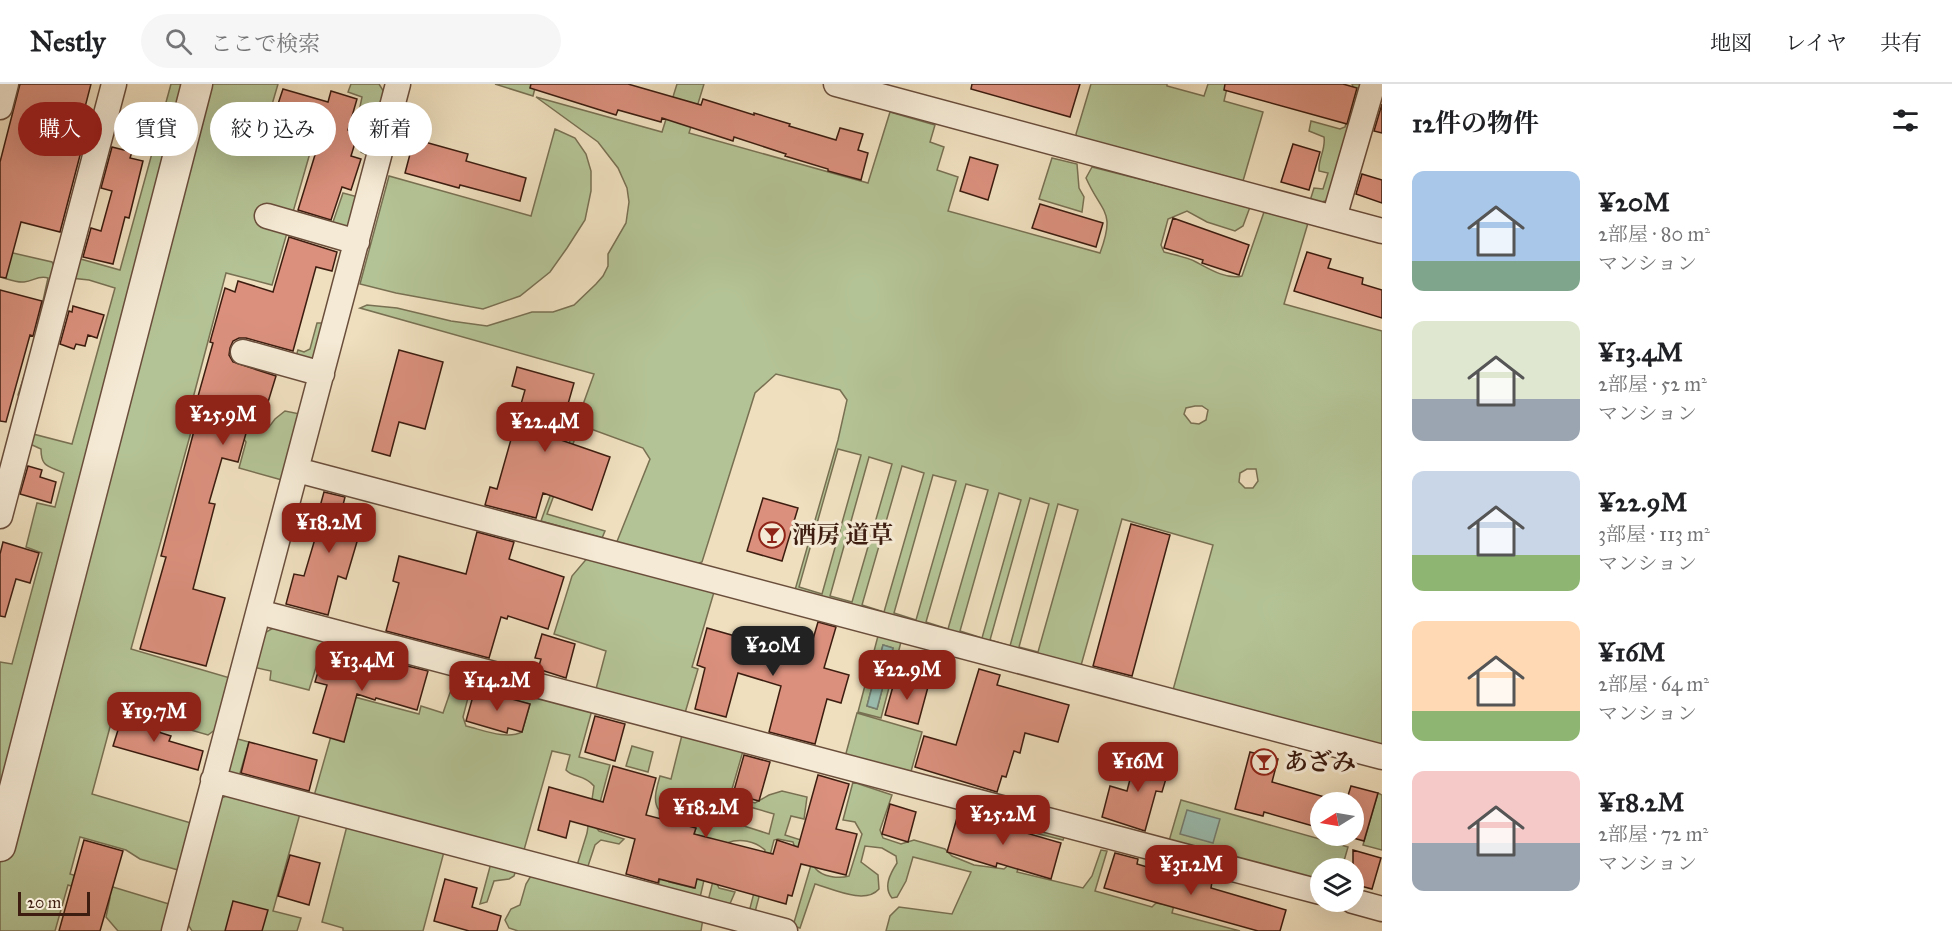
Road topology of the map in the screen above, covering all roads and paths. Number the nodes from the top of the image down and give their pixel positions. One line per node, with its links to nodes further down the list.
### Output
1 (6, 84): 7 (street)
2 (114, 84): 15 (street)
3 (197, 84): 19 (street)
4 (398, 84): 11 (street)
5 (836, 84): 9 (street)
6 (1373, 84): 9 (street)
7 (0, 107)
8 (267, 216): 11 (street)
9 (1334, 218): 10 (street)
10 (1382, 231)
11 (357, 242): 13 (street)
12 (243, 352): 13 (street)
13 (322, 374): 14 (street)
14 (297, 470): 16 (street); 17 (street)
15 (0, 516)
16 (259, 612): 18 (street); 20 (street)
17 (1382, 757)
18 (213, 780): 23 (street); 24 (street)
19 (0, 846)
20 (1310, 889)
21 (1364, 904): 22 (street)
22 (1382, 909)
23 (174, 931)
24 (785, 931)

